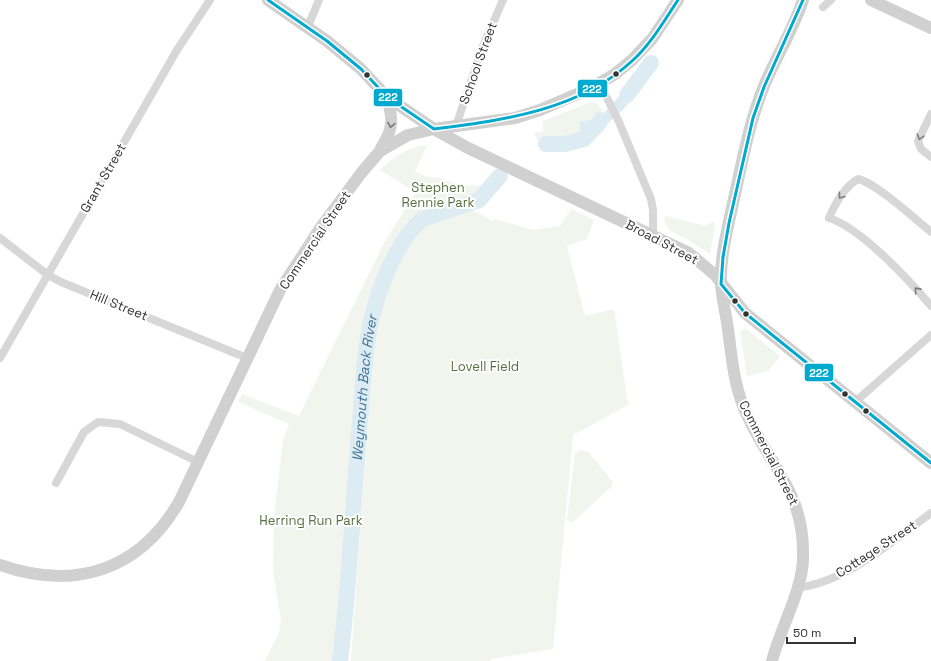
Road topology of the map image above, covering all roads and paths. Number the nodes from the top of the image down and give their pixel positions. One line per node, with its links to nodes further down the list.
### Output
1 (210, 0): 22 (street, Grant Street)
2 (268, 0): 10 (main road, Broad Street)
3 (318, 0): 10 (street)
4 (503, 0): 15 (street, School Street)
5 (678, 0): 12 (main road, Commercial Street)
6 (803, 0): 23 (main road, Commercial Street)
7 (831, 0): 9 (street)
8 (871, 0): 11 (main road)
9 (823, 7)
10 (308, 26): 13 (main road, Broad Street)
11 (931, 28)
12 (600, 84): 15 (main road, Commercial Street); 20 (street)
13 (387, 97): 16 (main road, Broad Street); 17 (main road, one-way to 17)
14 (931, 114): 18 (street, one-way to 18)
15 (456, 126): 16 (main road, Commercial Street)
16 (434, 129): 17 (main road, Commercial Street); 20 (main road, Broad Street)
17 (380, 151): 27 (main road, Commercial Street)
18 (931, 157)
19 (931, 232): 24 (street)
20 (653, 235): 23 (main road, Broad Street)
21 (0, 238): 22 (street, Hill Street)
22 (48, 275): 26 (street, Grant Street); 27 (street, Hill Street)
23 (721, 284): 28 (main road, Broad Street); 34 (main road, Commercial Street)
24 (931, 306)
25 (931, 335): 28 (street)
26 (0, 358)
27 (247, 358): 29 (main road, Commercial Street)
28 (855, 402): 30 (main road, Broad Street)
29 (198, 462): 31 (street); 33 (main road, Commercial Street)
30 (931, 463)
31 (56, 482)
32 (931, 512): 34 (street, Cottage Street)
33 (0, 565)
34 (797, 588): 35 (main road, Commercial Street)
35 (772, 661)

